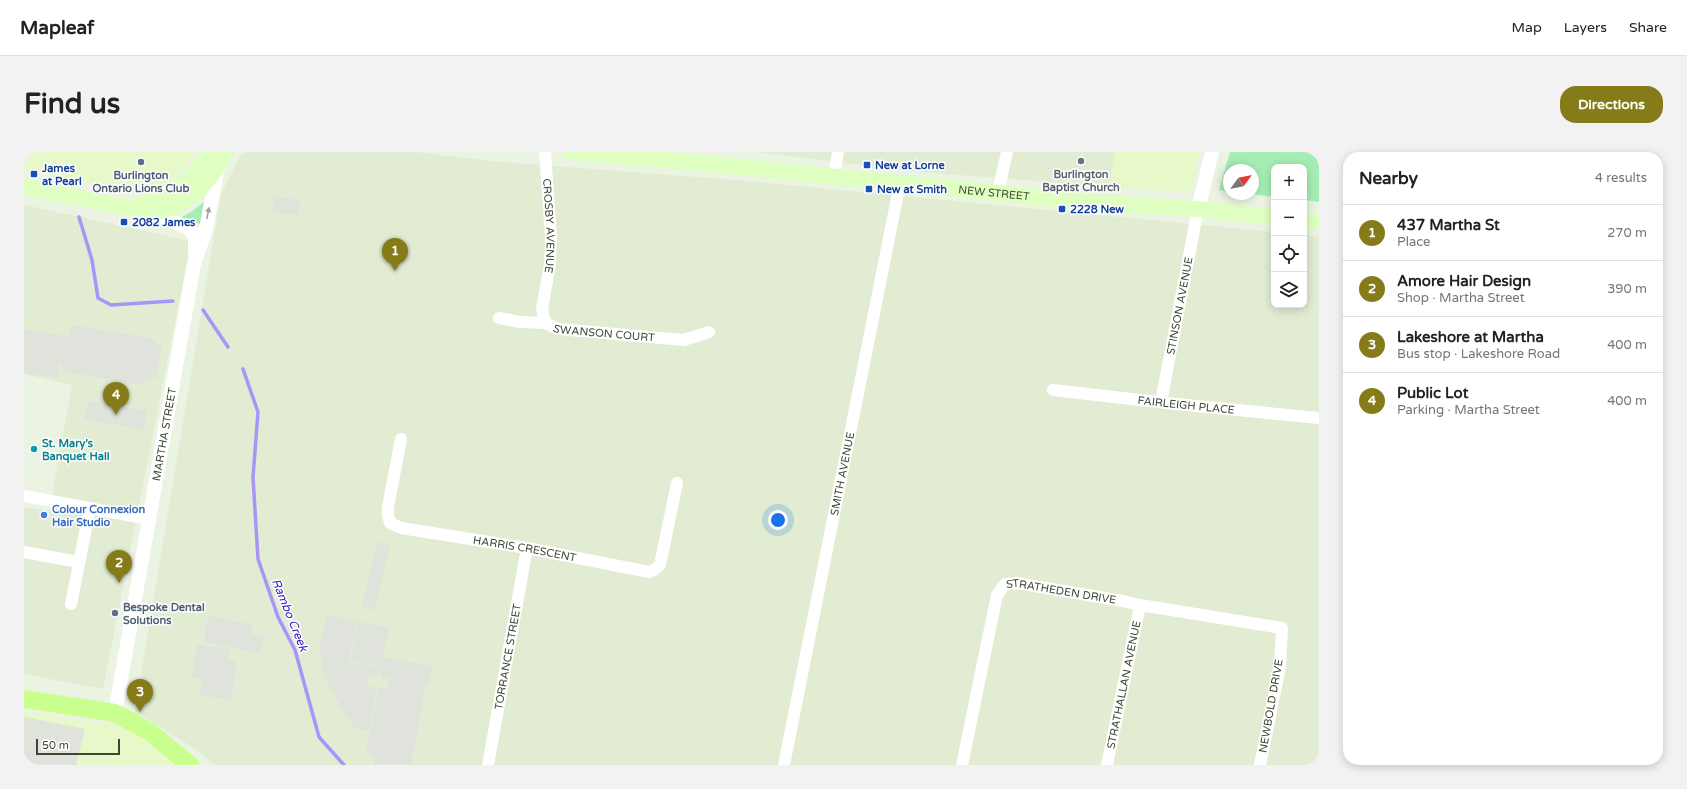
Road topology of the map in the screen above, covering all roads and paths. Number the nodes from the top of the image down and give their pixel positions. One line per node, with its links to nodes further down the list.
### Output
1 (544, 152): 20 (street, CROSBY AVENUE)
2 (571, 152): 7 (main road, NEW STREET)
3 (838, 152): 8 (street)
4 (1007, 152): 11 (street)
5 (1212, 152): 13 (street)
6 (219, 154): 12 (main road); 14 (main road); 18 (street, MARTHA STREET, one-way to 6)
7 (690, 157): 8 (main road, NEW STREET)
8 (834, 177): 9 (main road, NEW STREET)
9 (900, 183): 11 (main road, NEW STREET); 40 (street, SMITH AVENUE)
10 (24, 187): 12 (main road)
11 (998, 192): 13 (main road, NEW STREET)
12 (132, 208): 14 (main road)
13 (1198, 209): 15 (main road, NEW STREET); 23 (street, STINSON AVENUE)
14 (153, 213): 18 (street)
15 (1271, 217)
16 (1307, 220): 17 (main road)
17 (1319, 222)
18 (194, 264): 29 (street, MARTHA STREET)
19 (499, 318): 20 (street, SWANSON COURT)
20 (545, 323): 21 (street, SWANSON COURT)
21 (709, 332)
22 (1053, 390): 23 (street, FAIRLEIGH PLACE)
23 (1161, 402): 24 (street, FAIRLEIGH PLACE)
24 (1319, 418)
25 (401, 439): 30 (street, HARRIS CRESCENT)
26 (677, 483): 30 (street, HARRIS CRESCENT)
27 (24, 496): 28 (street)
28 (90, 508): 29 (street); 32 (street)
29 (149, 519): 37 (street, MARTHA STREET)
30 (527, 548): 39 (street, TORRANCE STREET)
31 (24, 552): 32 (street)
32 (78, 562): 33 (street)
33 (71, 604)
34 (1140, 605): 35 (street, STRATHEDEN DRIVE); 41 (street, STRATHEDEN DRIVE); 42 (street, STRATHALLAN AVENUE)
35 (1281, 647): 43 (street, NEWBOLD DRIVE)
36 (24, 698): 37 (main road)
37 (115, 713): 38 (main road)
38 (190, 765)
39 (488, 765)
40 (784, 765)
41 (962, 765)
42 (1107, 765)
43 (1260, 765)

